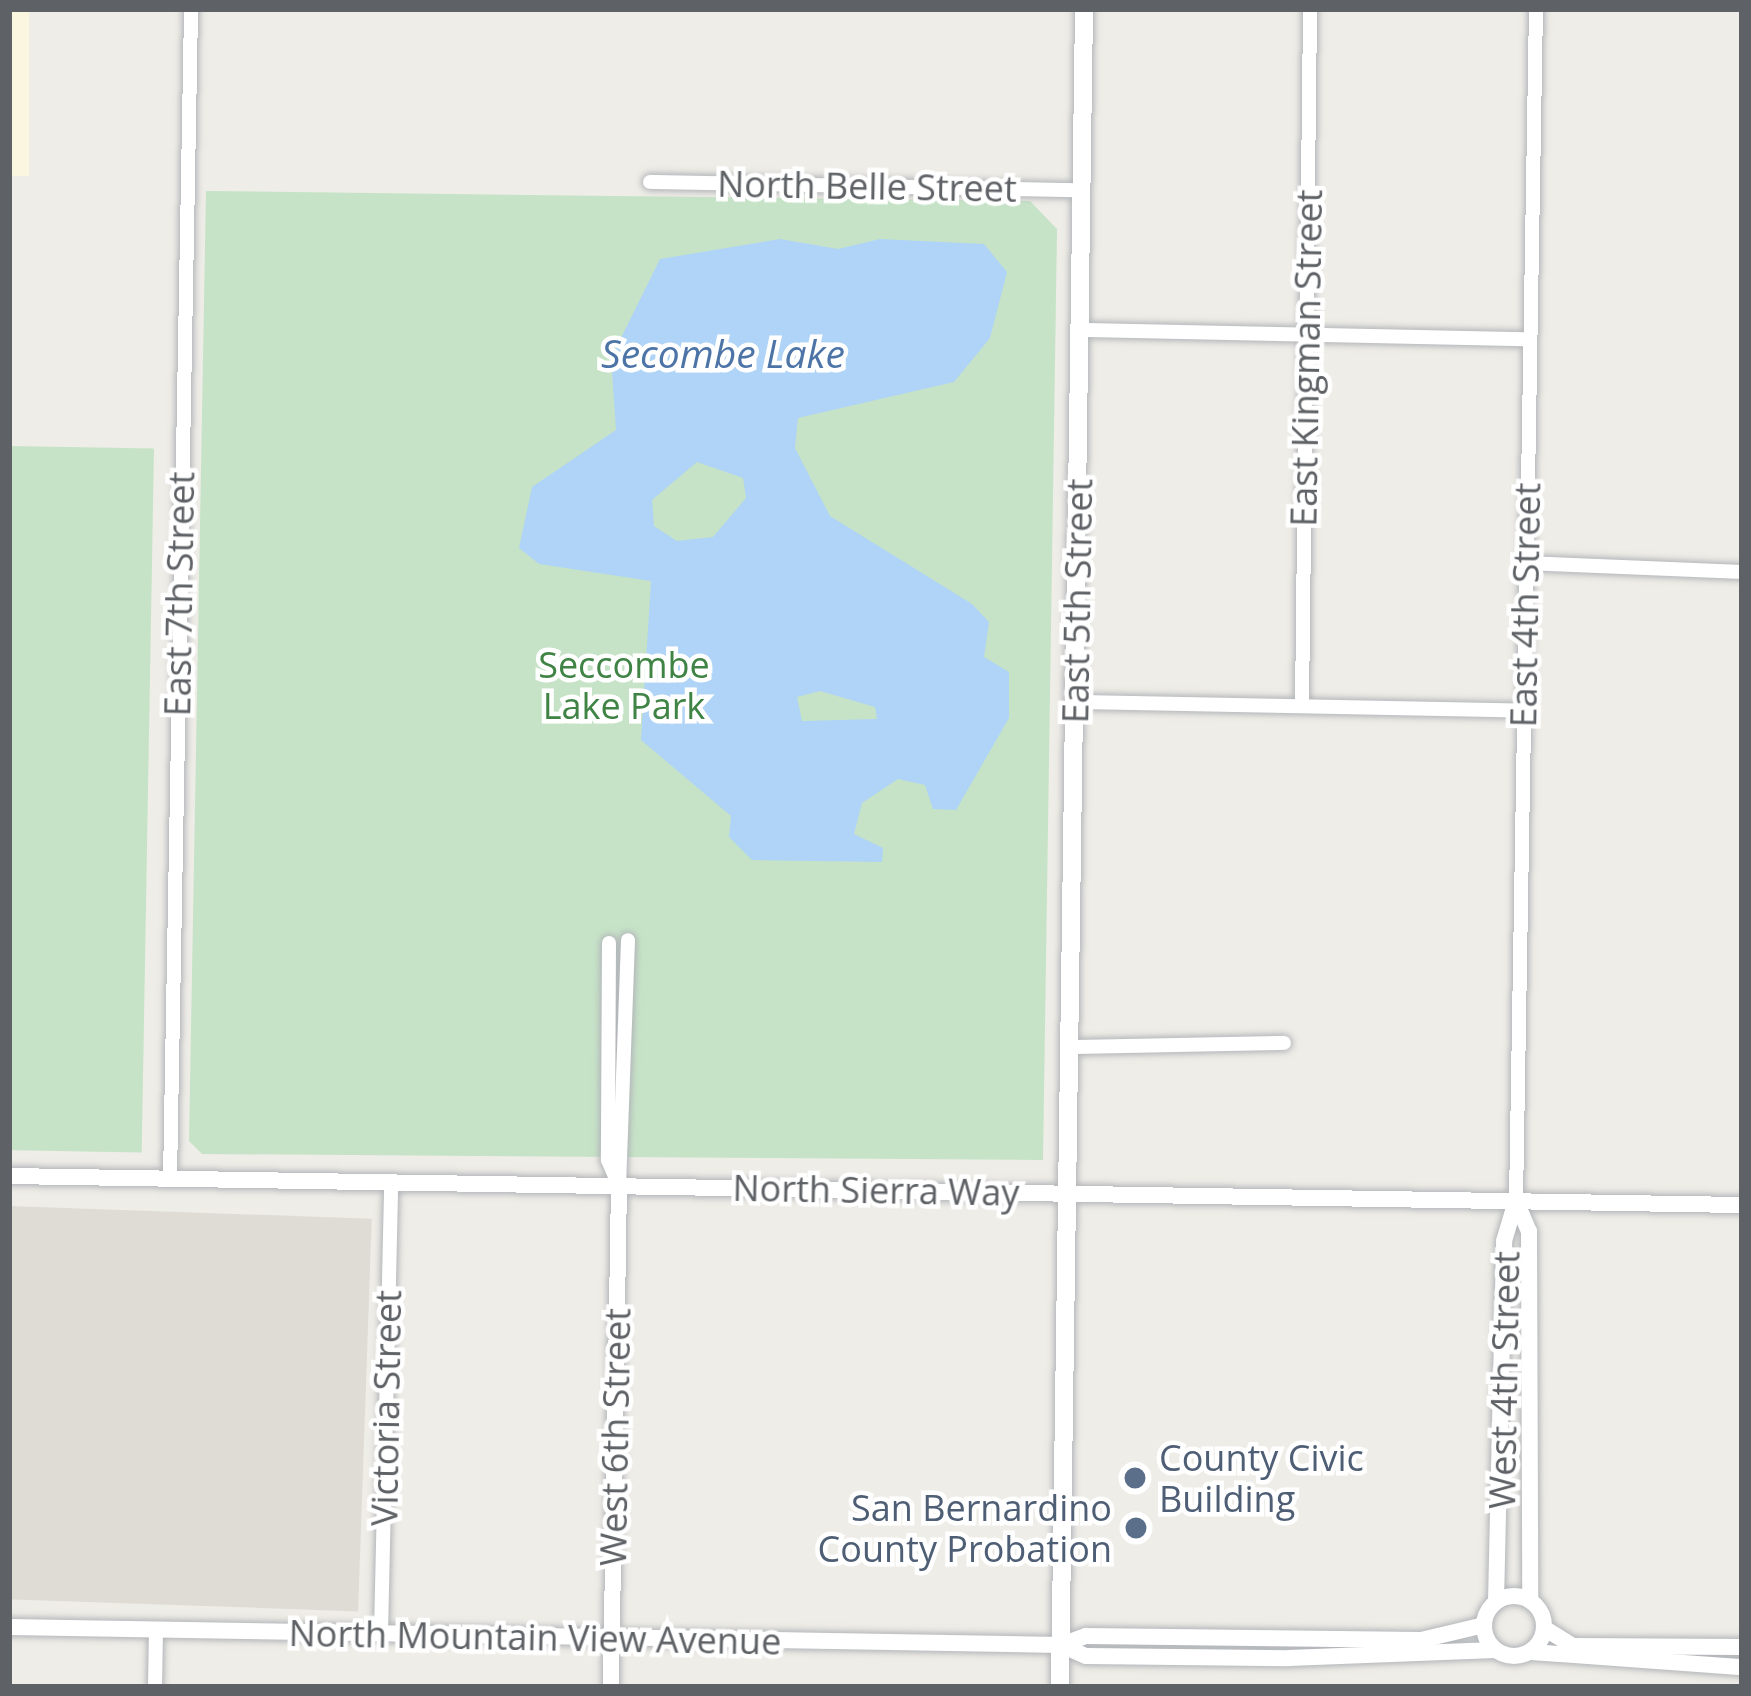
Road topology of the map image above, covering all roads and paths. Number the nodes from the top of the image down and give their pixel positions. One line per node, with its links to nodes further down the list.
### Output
1 (191, 9): 20 (street, East 7th Street)
2 (1084, 9): 6 (main road, East 5th Street)
3 (1310, 9): 8 (street, East Kingman Street)
4 (1536, 9): 9 (street, East 4th Street)
5 (650, 182): 6 (street, North Belle Street)
6 (1083, 190): 7 (main road, East 5th Street)
7 (1082, 330): 8 (street); 12 (main road, East 5th Street)
8 (1307, 335): 9 (street); 13 (street, East Kingman Street)
9 (1530, 339): 10 (street, East 4th Street)
10 (1526, 562): 11 (street); 14 (street, East 4th Street)
11 (1735, 568)
12 (1075, 702): 13 (street); 18 (main road, East 5th Street)
13 (1302, 706): 14 (street)
14 (1524, 710): 24 (street, East 4th Street)
15 (628, 940): 22 (street)
16 (609, 944): 22 (street)
17 (1284, 1043): 18 (street)
18 (1070, 1047): 23 (main road, East 5th Street)
19 (9, 1176): 20 (street, North Sierra Way)
20 (170, 1179): 21 (street, North Sierra Way)
21 (391, 1183): 22 (street, North Sierra Way); 32 (street, Victoria Street)
22 (619, 1186): 23 (street, North Sierra Way); 33 (street, West 6th Street)
23 (1067, 1194): 24 (street, North Sierra Way); 34 (main road, East 5th Street)
24 (1516, 1201): 25 (street, North Sierra Way); 26 (street, West 4th Street); 27 (street, West 4th Street)
25 (1742, 1204)
26 (1531, 1601): 27 (street); 30 (street)
27 (1496, 1602): 28 (street)
28 (1484, 1624): 34 (street, North Mountain View Avenue); 36 (street)
29 (9, 1627): 31 (street, North Mountain View Avenue)
30 (1544, 1628): 35 (street); 37 (street)
31 (156, 1629): 32 (street, North Mountain View Avenue); 39 (street)
32 (381, 1633): 33 (street, North Mountain View Avenue)
33 (612, 1636): 34 (street, North Mountain View Avenue); 40 (street, West 6th Street)
34 (1061, 1645): 36 (street, North Mountain View Avenue); 41 (main road, East 5th Street)
35 (1742, 1647)
36 (1495, 1650): 37 (street)
37 (1531, 1652): 38 (street)
38 (1742, 1666)
39 (155, 1687)
40 (611, 1687)
41 (1060, 1687)

